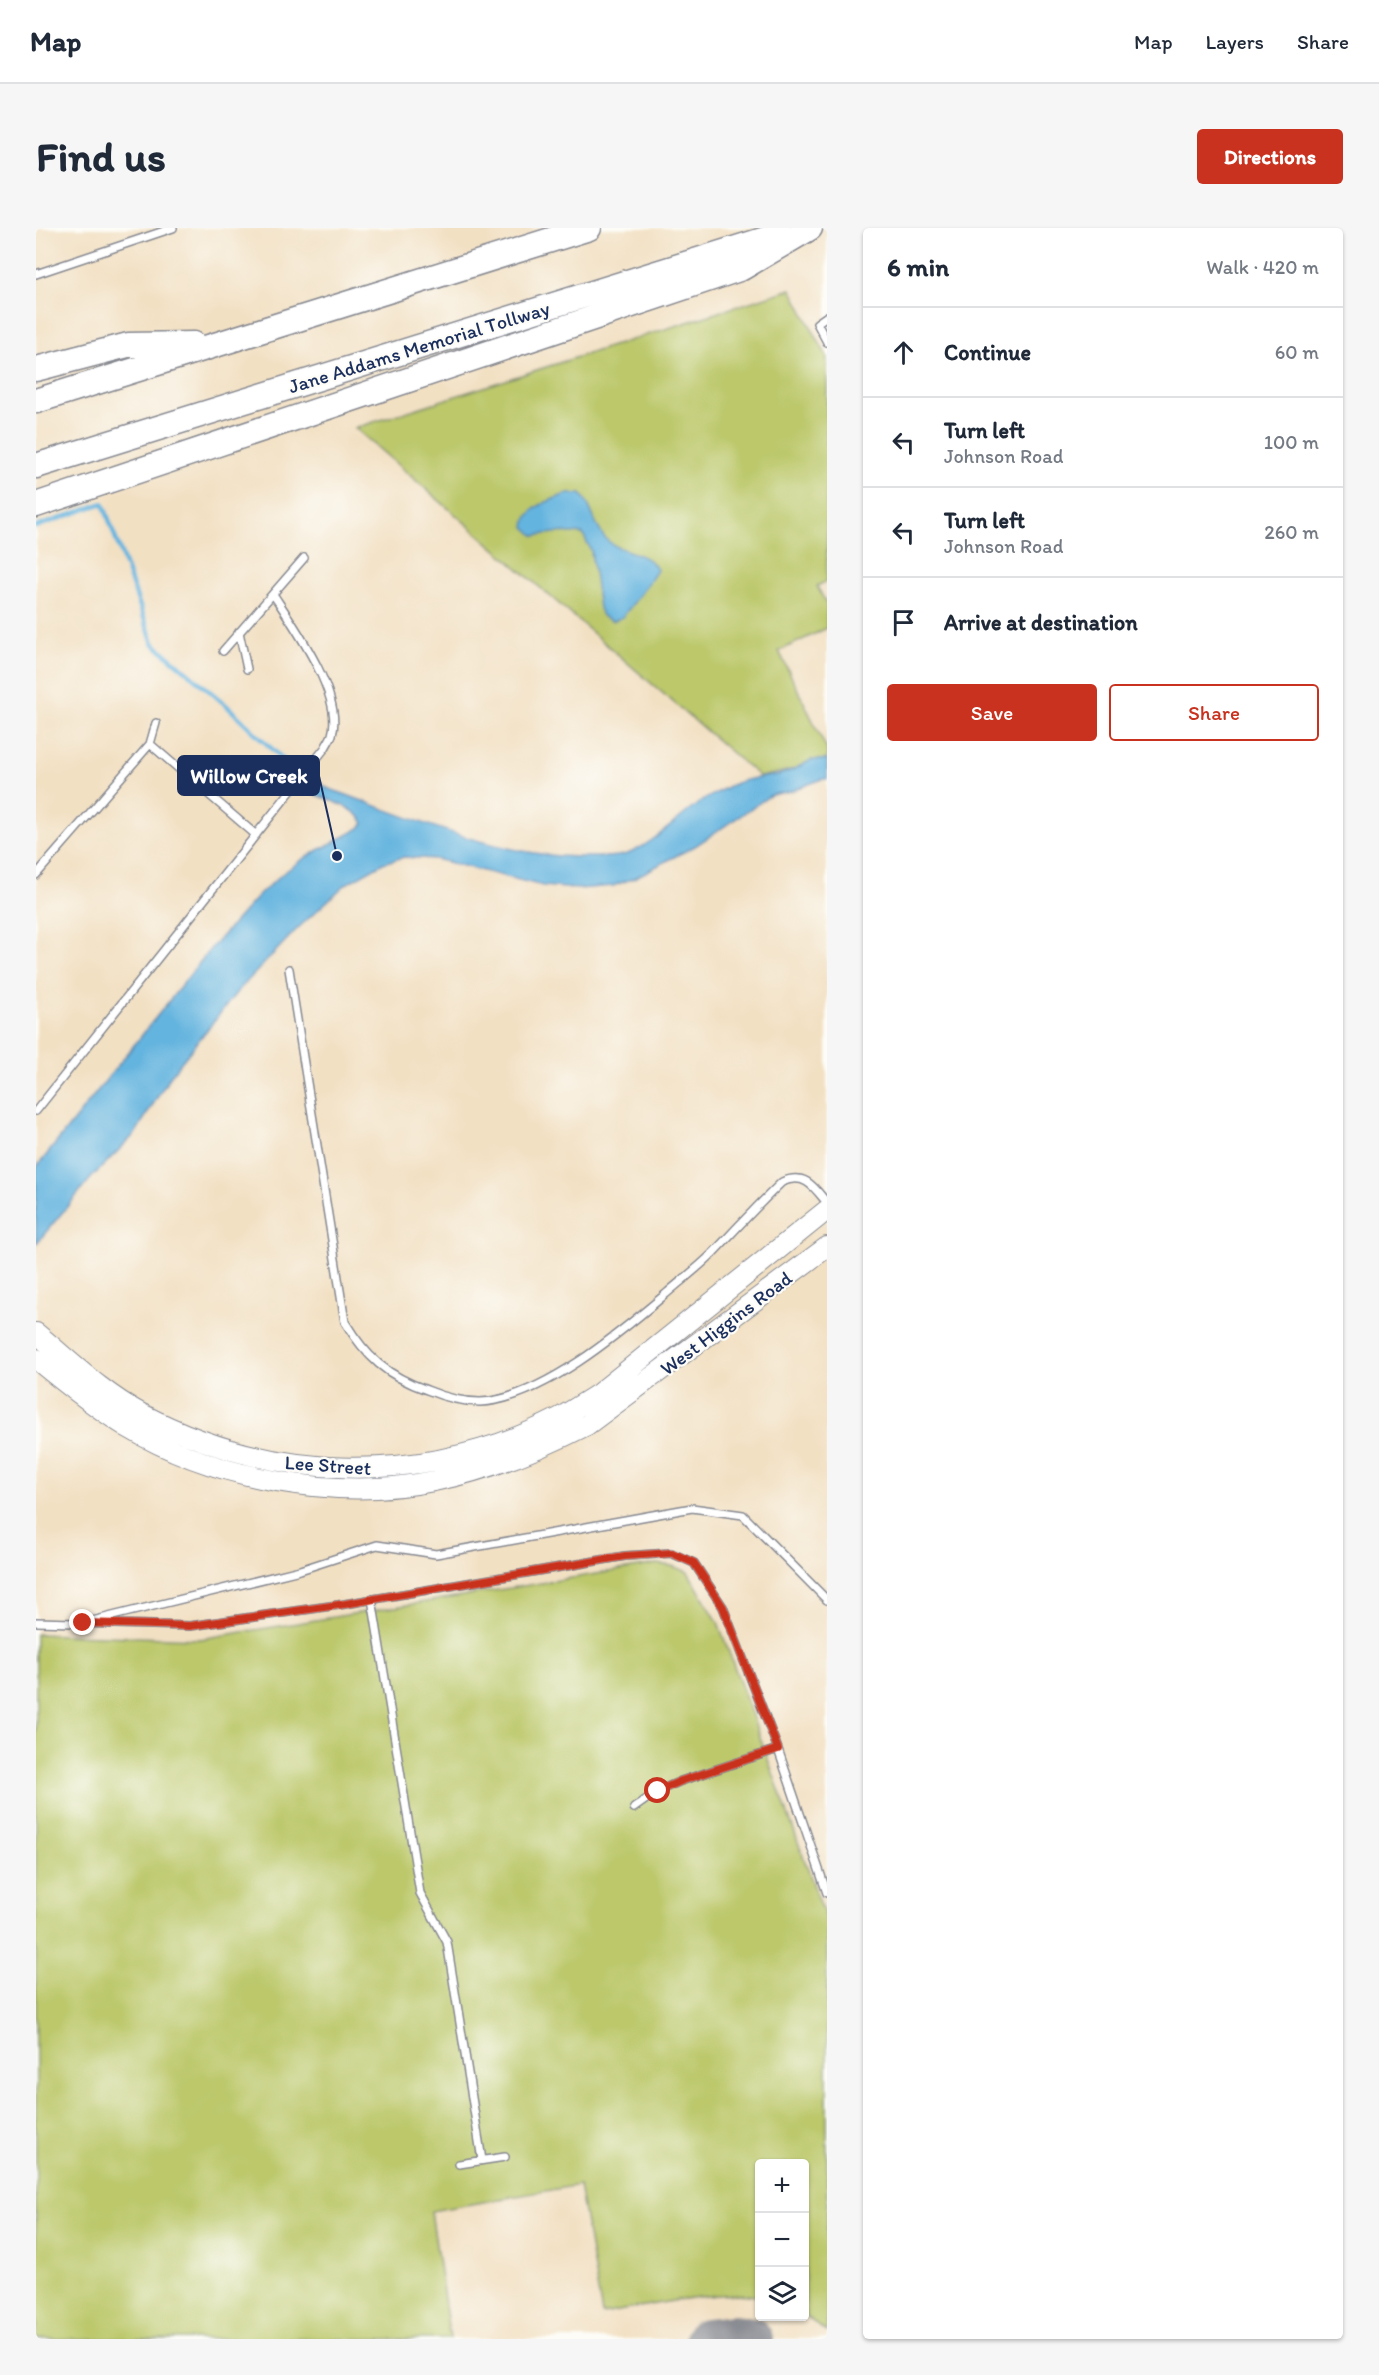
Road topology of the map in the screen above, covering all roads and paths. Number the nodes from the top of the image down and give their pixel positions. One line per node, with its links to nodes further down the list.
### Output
1 (173, 228): 5 (lane)
2 (589, 228): 8 (highway)
3 (801, 228): 11 (highway, Jane Addams Memorial Tollway)
4 (810, 228): 12 (highway)
5 (36, 274)
6 (827, 316): 7 (lane)
7 (827, 342)
8 (220, 344): 9 (highway); 10 (highway)
9 (36, 369)
10 (36, 401)
11 (36, 466)
12 (36, 505)
13 (304, 558): 14 (lane)
14 (273, 594): 15 (lane); 20 (lane)
15 (239, 632): 16 (lane); 17 (lane)
16 (223, 651)
17 (247, 669)
18 (156, 723): 19 (lane)
19 (150, 744): 20 (lane); 21 (lane)
20 (256, 836): 23 (lane)
21 (36, 875)
22 (289, 969): 24 (lane)
23 (36, 1111)
24 (827, 1203)
25 (827, 1210): 29 (main road, West Higgins Road)
26 (827, 1247): 30 (main road, West Higgins Road)
27 (36, 1333): 29 (main road, Lee Street)
28 (36, 1359): 30 (main road, Lee Street)
29 (633, 1368)
30 (624, 1399)
31 (372, 1599): 34 (lane); 35 (lane); 39 (lane)
32 (827, 1600): 34 (lane)
33 (36, 1622): 34 (lane)
34 (83, 1623)
35 (778, 1749): 36 (lane); 37 (lane)
36 (634, 1808)
37 (826, 1891)
38 (505, 2157): 39 (lane)
39 (482, 2160): 40 (lane)
40 (459, 2164)

